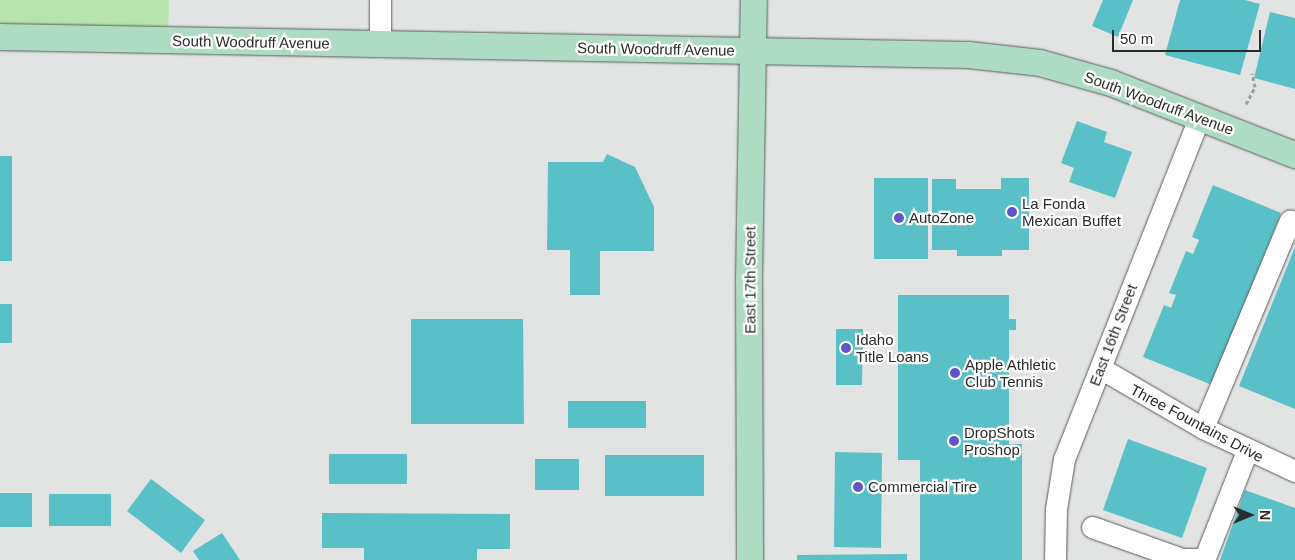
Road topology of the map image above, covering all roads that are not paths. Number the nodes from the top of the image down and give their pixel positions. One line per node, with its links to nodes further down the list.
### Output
1 (380, 0): 4 (street)
2 (754, 0): 5 (main road, East 17th Street)
3 (0, 37): 4 (main road, South Woodruff Avenue)
4 (380, 44): 5 (main road, South Woodruff Avenue)
5 (753, 50): 6 (main road, South Woodruff Avenue); 15 (main road, East 17th Street)
6 (1200, 116): 7 (main road, South Woodruff Avenue); 9 (street, East 16th Street)
7 (1295, 156)
8 (1290, 220): 10 (street)
9 (1102, 369): 10 (street, Three Fountains Drive); 16 (street, East 16th Street)
10 (1203, 428): 11 (street, Three Fountains Drive)
11 (1247, 451): 12 (street, Three Fountains Drive); 14 (street)
12 (1295, 471)
13 (1092, 527): 14 (street)
14 (1204, 559)
15 (750, 560)
16 (1056, 560)

